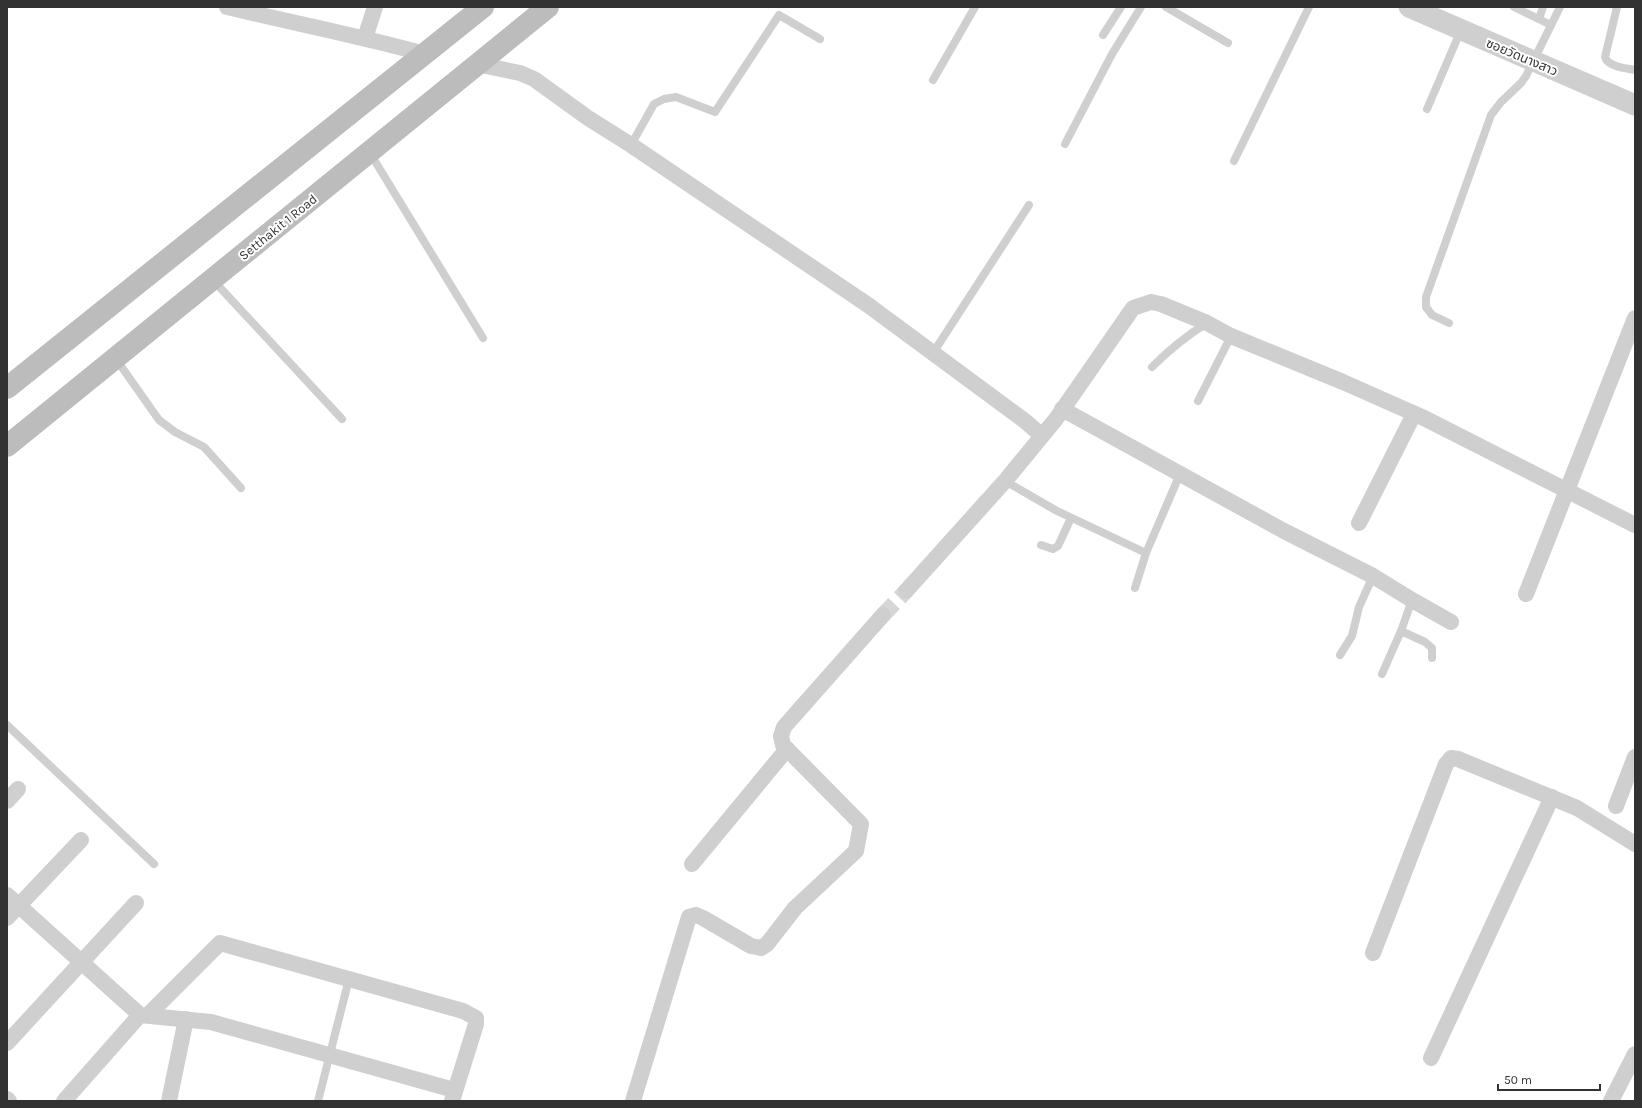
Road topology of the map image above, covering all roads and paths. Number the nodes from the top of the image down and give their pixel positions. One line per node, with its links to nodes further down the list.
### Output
1 (227, 7): 19 (street)
2 (375, 7): 19 (street)
3 (483, 7): 22 (main road)
4 (548, 7): 24 (main road, Setthakit 1 Road)
5 (975, 7): 26 (lane)
6 (1121, 7): 18 (lane)
7 (1141, 7): 29 (lane)
8 (1166, 7): 21 (lane)
9 (1309, 7): 32 (lane)
10 (1409, 7): 17 (street, ซอยวัดนางสาว)
11 (1514, 7): 15 (lane)
12 (1543, 7): 15 (lane)
13 (1560, 7): 16 (lane)
14 (1618, 7): 25 (lane)
15 (1539, 19): 16 (lane)
16 (1551, 25): 23 (lane)
17 (1461, 30): 23 (street, ซอยวัดนางสาว); 28 (lane)
18 (1103, 35)
19 (365, 38): 22 (street)
20 (820, 39): 30 (lane)
21 (1228, 43)
22 (426, 54): 43 (main road)
23 (1533, 62): 27 (street, ซอยวัดนางสาว); 37 (lane)
24 (476, 64): 30 (street); 31 (main road, Setthakit 1 Road)
25 (1635, 70)
26 (933, 80)
27 (1635, 105)
28 (1427, 109)
29 (1065, 144)
30 (631, 145): 40 (street)
31 (370, 152): 34 (main road, Setthakit 1 Road); 39 (lane)
32 (1234, 161)
33 (1029, 205): 40 (lane)
34 (213, 279): 41 (main road, Setthakit 1 Road); 47 (lane)
35 (1635, 318): 53 (street)
36 (1207, 323): 38 (street); 42 (lane); 45 (street)
37 (1449, 323)
38 (1231, 336): 44 (lane); 46 (street)
39 (484, 338)
40 (933, 353): 48 (street)
41 (116, 358): 49 (main road, Setthakit 1 Road); 52 (lane)
42 (1152, 367)
43 (7, 388)
44 (1198, 401)
45 (1062, 409): 48 (street); 50 (street)
46 (1414, 414): 53 (street); 55 (street)
47 (342, 419)
48 (1041, 435): 51 (street)
49 (7, 446)
50 (1180, 474): 58 (lane); 59 (street)
51 (1005, 481): 54 (lane); 61 (street)
52 (241, 488)
53 (1568, 491): 56 (street); 62 (street)
54 (1072, 518): 57 (lane); 58 (lane)
55 (1359, 523)
56 (1635, 525)
57 (1041, 545)
58 (1146, 553): 60 (lane)
59 (1373, 576): 63 (street); 67 (lane)
60 (1135, 588)
61 (906, 591)
62 (1526, 594)
63 (1412, 600): 65 (street); 66 (lane)
64 (883, 615): 71 (street)
65 (1451, 622)
66 (1401, 631): 68 (lane); 69 (lane)
67 (1340, 655)
68 (1432, 658)
69 (1382, 674)
70 (7, 725): 79 (lane)
71 (787, 749): 80 (street); 97 (street)
72 (1635, 757): 76 (street)
73 (18, 790): 75 (street)
74 (1552, 797): 78 (street); 84 (street); 92 (street)
75 (7, 801)
76 (1616, 806)
77 (81, 840): 81 (street)
78 (1635, 844)
79 (154, 864)
80 (692, 864)
81 (13, 900): 83 (street); 85 (street)
82 (136, 903): 85 (street)
83 (7, 918)
84 (1372, 953)
85 (80, 962): 87 (street); 89 (street)
86 (349, 979): 87 (street); 91 (lane); 93 (street)
87 (144, 1015): 88 (street); 94 (street)
88 (186, 1019): 91 (street); 95 (street)
89 (7, 1042)
90 (1635, 1054): 98 (street)
91 (330, 1055): 93 (street); 96 (lane)
92 (1431, 1058)
93 (453, 1095)
94 (64, 1101)
95 (170, 1101)
96 (318, 1101)
97 (633, 1101)
98 (1611, 1101)

